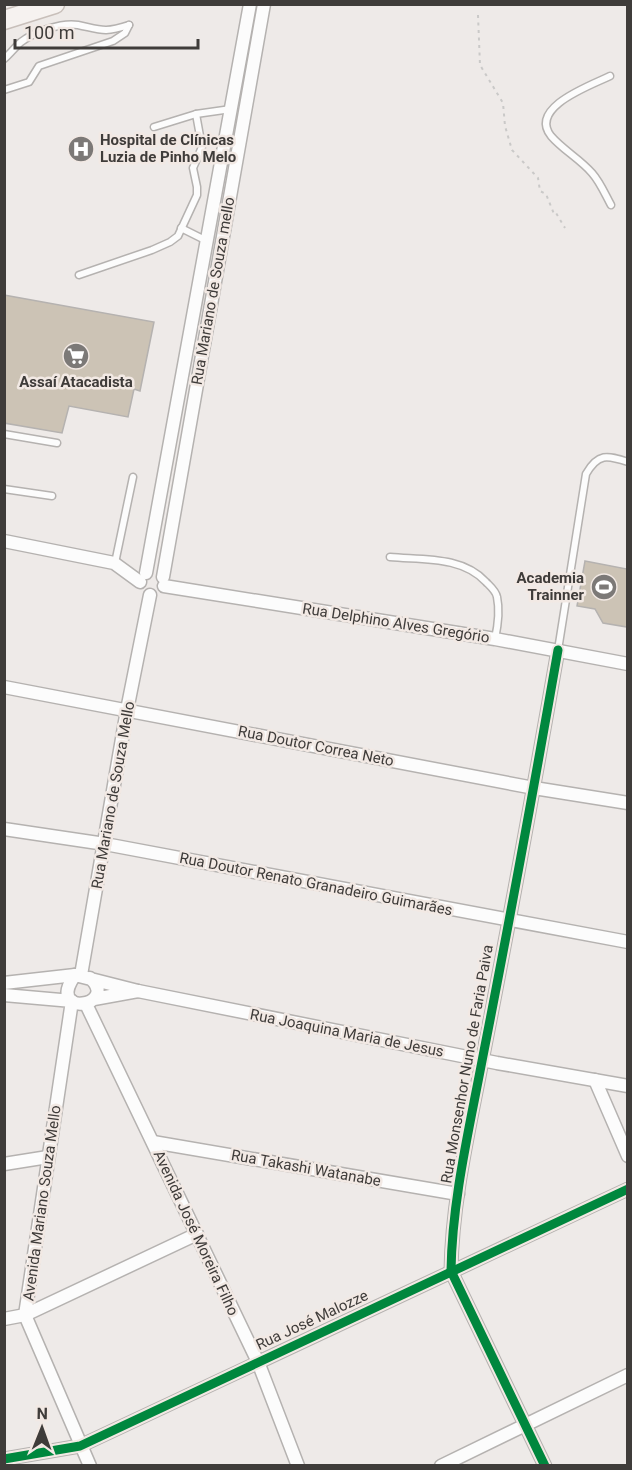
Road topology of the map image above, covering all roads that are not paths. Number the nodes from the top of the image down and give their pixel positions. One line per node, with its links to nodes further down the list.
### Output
1 (55, 4): 4 (main road)
2 (250, 4): 8 (street, Rua Mariano de Souza mello)
3 (264, 4): 25 (street, Rua Mariano de Souza mello)
4 (4, 20)
5 (4, 59): 7 (lane)
6 (610, 76): 11 (lane)
7 (4, 90)
8 (231, 109): 9 (lane); 13 (street, Rua Mariano de Souza mello)
9 (196, 114): 10 (lane); 12 (lane)
10 (154, 128)
11 (611, 205)
12 (181, 228): 13 (lane); 14 (lane)
13 (207, 241): 24 (street, Rua Mariano de Souza mello)
14 (80, 275)
15 (4, 435): 16 (lane)
16 (57, 443)
17 (627, 462): 28 (lane)
18 (133, 477): 23 (lane)
19 (4, 489): 20 (lane)
20 (52, 496)
21 (4, 541): 23 (street)
22 (390, 557): 27 (lane)
23 (114, 563): 24 (street)
24 (143, 578): 25 (street); 26 (street)
25 (164, 581): 26 (street); 27 (street, Rua Delphino Alves Gregório)
26 (150, 595): 31 (street, Rua Mariano de Souza Mello)
27 (495, 639): 28 (street, Rua Delphino Alves Gregório)
28 (558, 650): 29 (street, Rua Delphino Alves Gregório); 32 (street, Rua Monsenhor Nuno de Faria Paiva)
29 (627, 664)
30 (4, 687): 31 (street, Rua Doutor Correa Neto)
31 (127, 710): 32 (street, Rua Doutor Correa Neto); 35 (street, Rua Mariano de Souza Mello)
32 (534, 788): 33 (street, Rua Doutor Correa Neto); 36 (street, Rua Monsenhor Nuno de Faria Paiva)
33 (627, 803)
34 (4, 829): 35 (street, Rua Doutor Renato Granadeiro Guimarães)
35 (105, 844): 36 (street, Rua Doutor Renato Granadeiro Guimarães); 38 (street, Rua Mariano de Souza Mello)
36 (508, 920): 37 (street, Rua Doutor Renato Granadeiro Guimarães); 44 (street, Rua Monsenhor Nuno de Faria Paiva)
37 (627, 942)
38 (82, 976): 39 (street); 40 (street, Rua Joaquina Maria de Jesus); 42 (street); 43 (street)
39 (4, 983)
40 (138, 991): 43 (street); 44 (street, Rua Joaquina Maria de Jesus)
41 (4, 995): 42 (street)
42 (72, 1001): 43 (street); 49 (street, Avenida Mariano Souza Mello)
43 (90, 1002): 47 (street, Avenida José Moreira Filho)
44 (483, 1060): 45 (street, Rua Joaquina Maria de Jesus); 52 (street, Rua Monsenhor Nuno de Faria Paiva)
45 (595, 1080): 46 (street, Rua Joaquina Maria de Jesus); 48 (street)
46 (627, 1086)
47 (153, 1142): 52 (street, Rua Takashi Watanabe); 53 (street, Avenida José Moreira Filho)
48 (627, 1156)
49 (48, 1157): 50 (street); 55 (street, Avenida Mariano Souza Mello)
50 (4, 1164)
51 (627, 1189): 54 (street, Rua José Malozze)
52 (458, 1194): 54 (street, Rua Monsenhor Nuno de Faria Paiva)
53 (197, 1234): 55 (street); 57 (street, Avenida José Moreira Filho)
54 (451, 1272): 57 (street, Rua José Malozze); 59 (street, Rua Monsenhor Nuno de Faria Paiva)
55 (25, 1315): 56 (street); 60 (street, Avenida Mariano Souza Mello)
56 (4, 1319)
57 (258, 1362): 60 (street, Rua José Malozze); 63 (street, Avenida José Moreira Filho)
58 (627, 1375): 59 (street)
59 (526, 1424): 64 (street); 65 (street, Rua Monsenhor Nuno de Faria Paiva)
60 (80, 1446): 61 (street, Rua José Malozze); 62 (street, Avenida Mariano Souza Mello)
61 (4, 1459)
62 (90, 1466)
63 (298, 1466)
64 (441, 1466)
65 (545, 1466)

